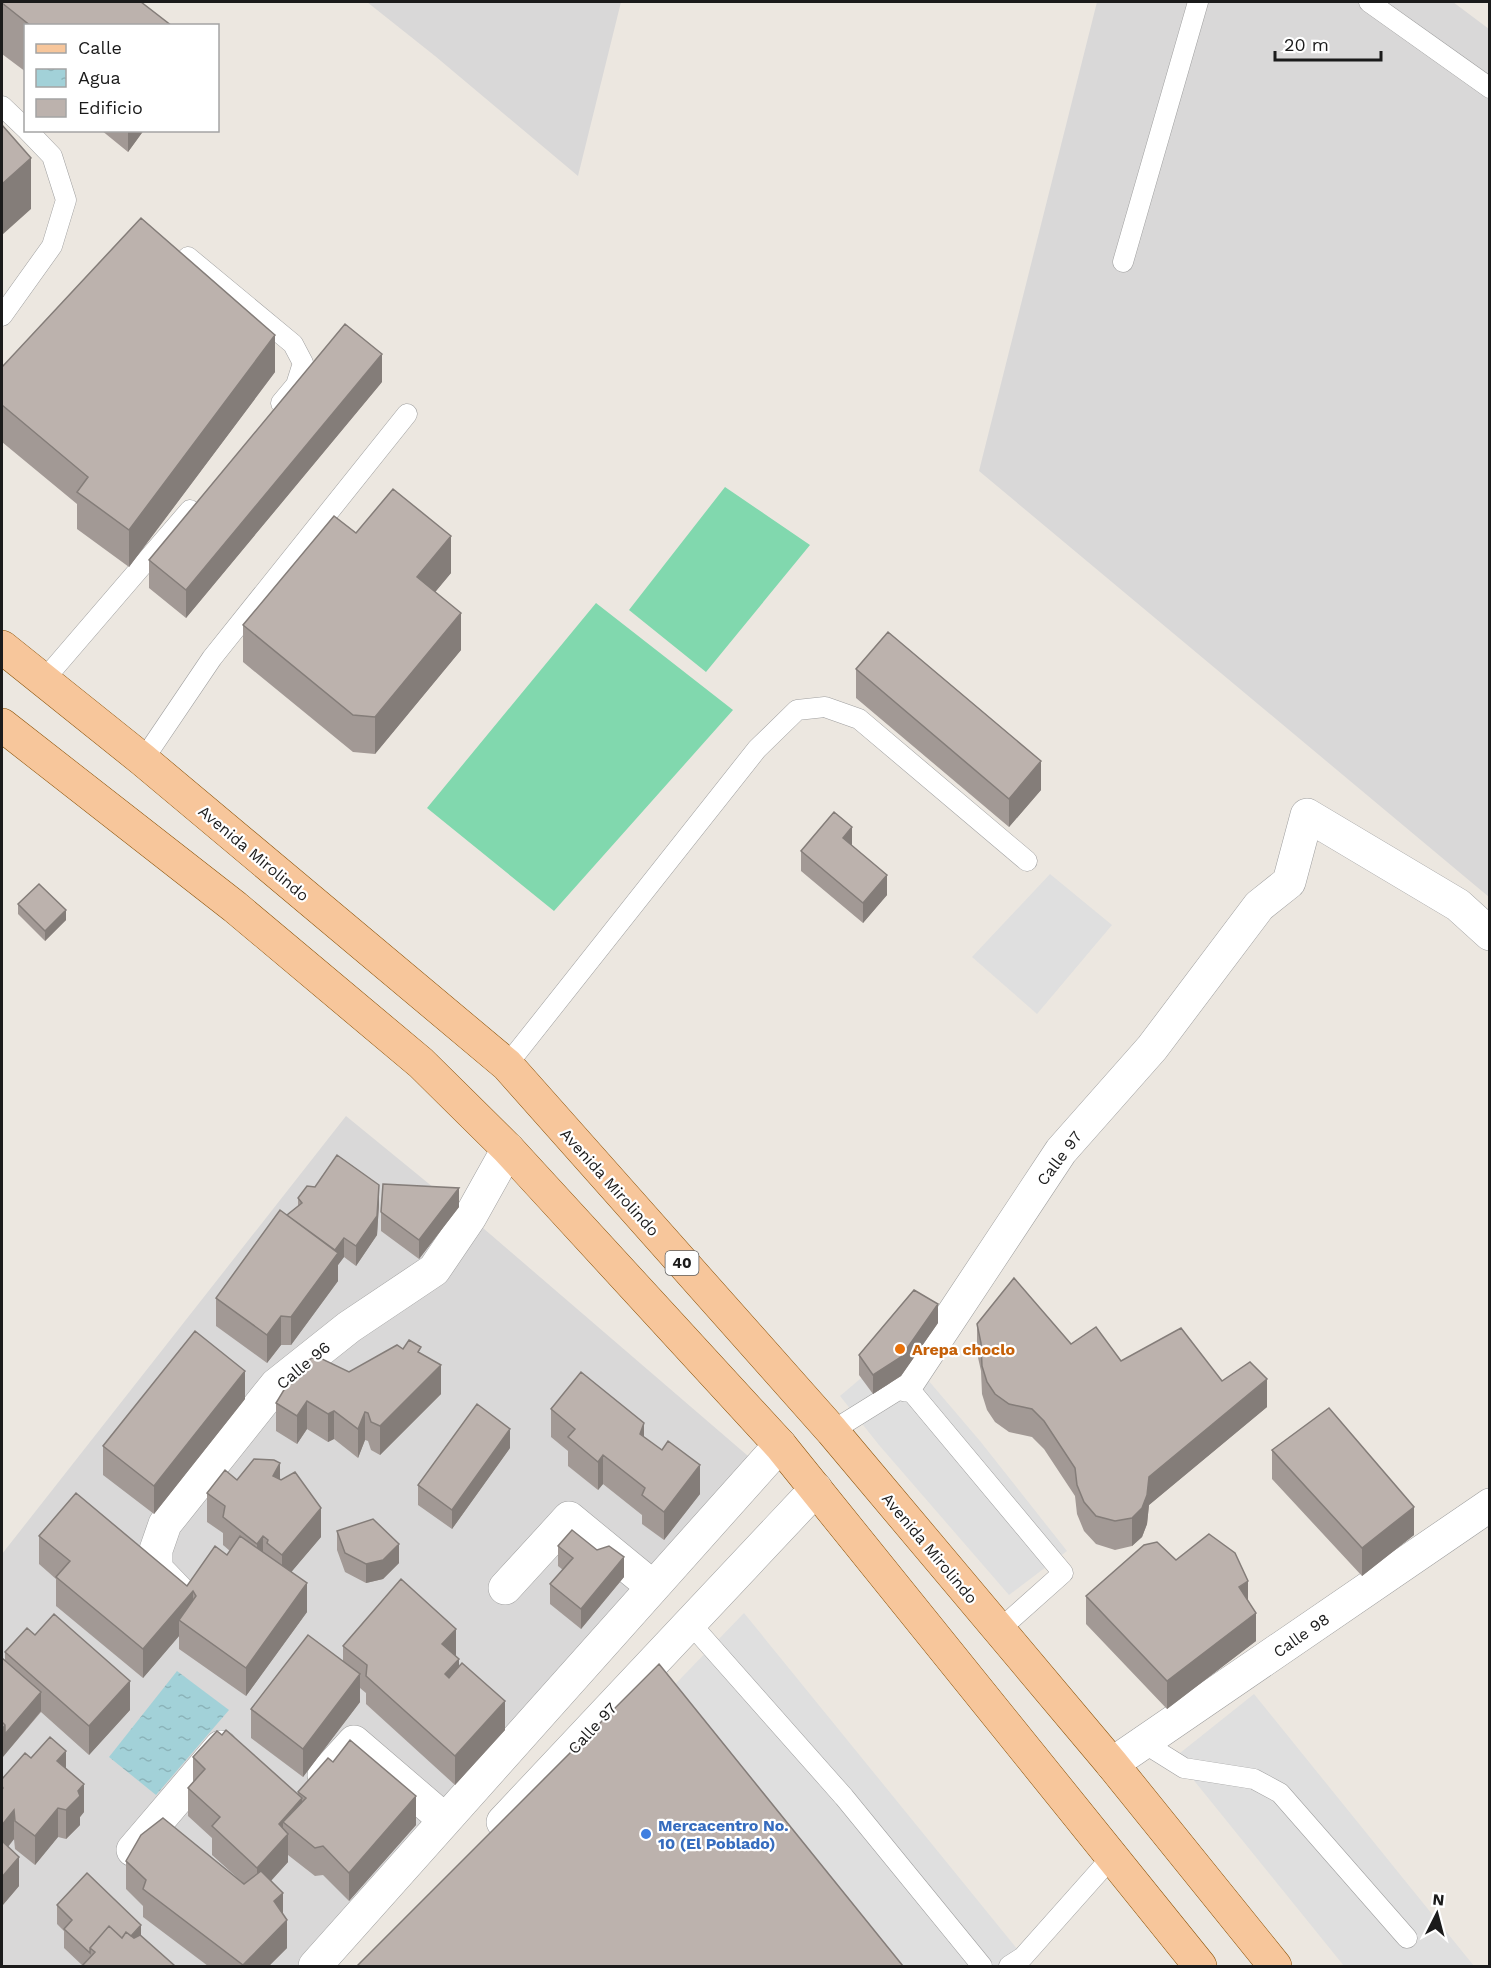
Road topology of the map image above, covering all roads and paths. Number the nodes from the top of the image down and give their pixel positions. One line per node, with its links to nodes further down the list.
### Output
1 (1198, 2): 8 (lane)
2 (1369, 2): 3 (lane)
3 (1490, 88)
4 (2, 106): 5 (lane)
5 (24, 128)
6 (28, 132): 9 (lane)
7 (188, 256): 11 (lane)
8 (1123, 262)
9 (2, 315)
10 (407, 414): 16 (lane)
11 (266, 420)
12 (199, 500): 14 (lane)
13 (2, 647): 14 (main road, Avenida Mirolindo / 40)
14 (43, 681): 16 (main road, Avenida Mirolindo / 40)
15 (2, 725): 20 (main road)
16 (143, 760): 19 (main road, Avenida Mirolindo / 40)
17 (1027, 861): 19 (lane)
18 (1490, 934): 21 (street, Calle 97)
19 (507, 1065): 22 (main road, Avenida Mirolindo / 40)
20 (508, 1149): 23 (main road); 28 (street, Calle 96)
21 (906, 1385): 22 (lane, Calle 97); 30 (lane)
22 (832, 1431): 30 (main road, Avenida Mirolindo / 40)
23 (780, 1445): 24 (main road); 26 (street)
24 (816, 1489): 29 (street, Calle 97); 38 (main road)
25 (1490, 1505): 31 (street, Calle 98)
26 (653, 1587): 27 (street); 35 (street)
27 (504, 1588)
28 (188, 1602)
29 (690, 1623): 36 (street, Calle 97); 42 (lane)
30 (999, 1630): 33 (main road, Avenida Mirolindo / 40)
31 (1144, 1743): 33 (street, Calle 98); 39 (lane)
32 (242, 1758): 37 (street)
33 (1112, 1764): 44 (main road, Avenida Mirolindo / 40)
34 (307, 1793): 35 (street)
35 (445, 1820): 41 (street)
36 (480, 1846)
37 (133, 1850)
38 (1111, 1858): 40 (main road); 43 (lane)
39 (1407, 1938)
40 (1194, 1964)
41 (315, 1966)
42 (982, 1966)
43 (1009, 1966)
44 (1275, 1966)

